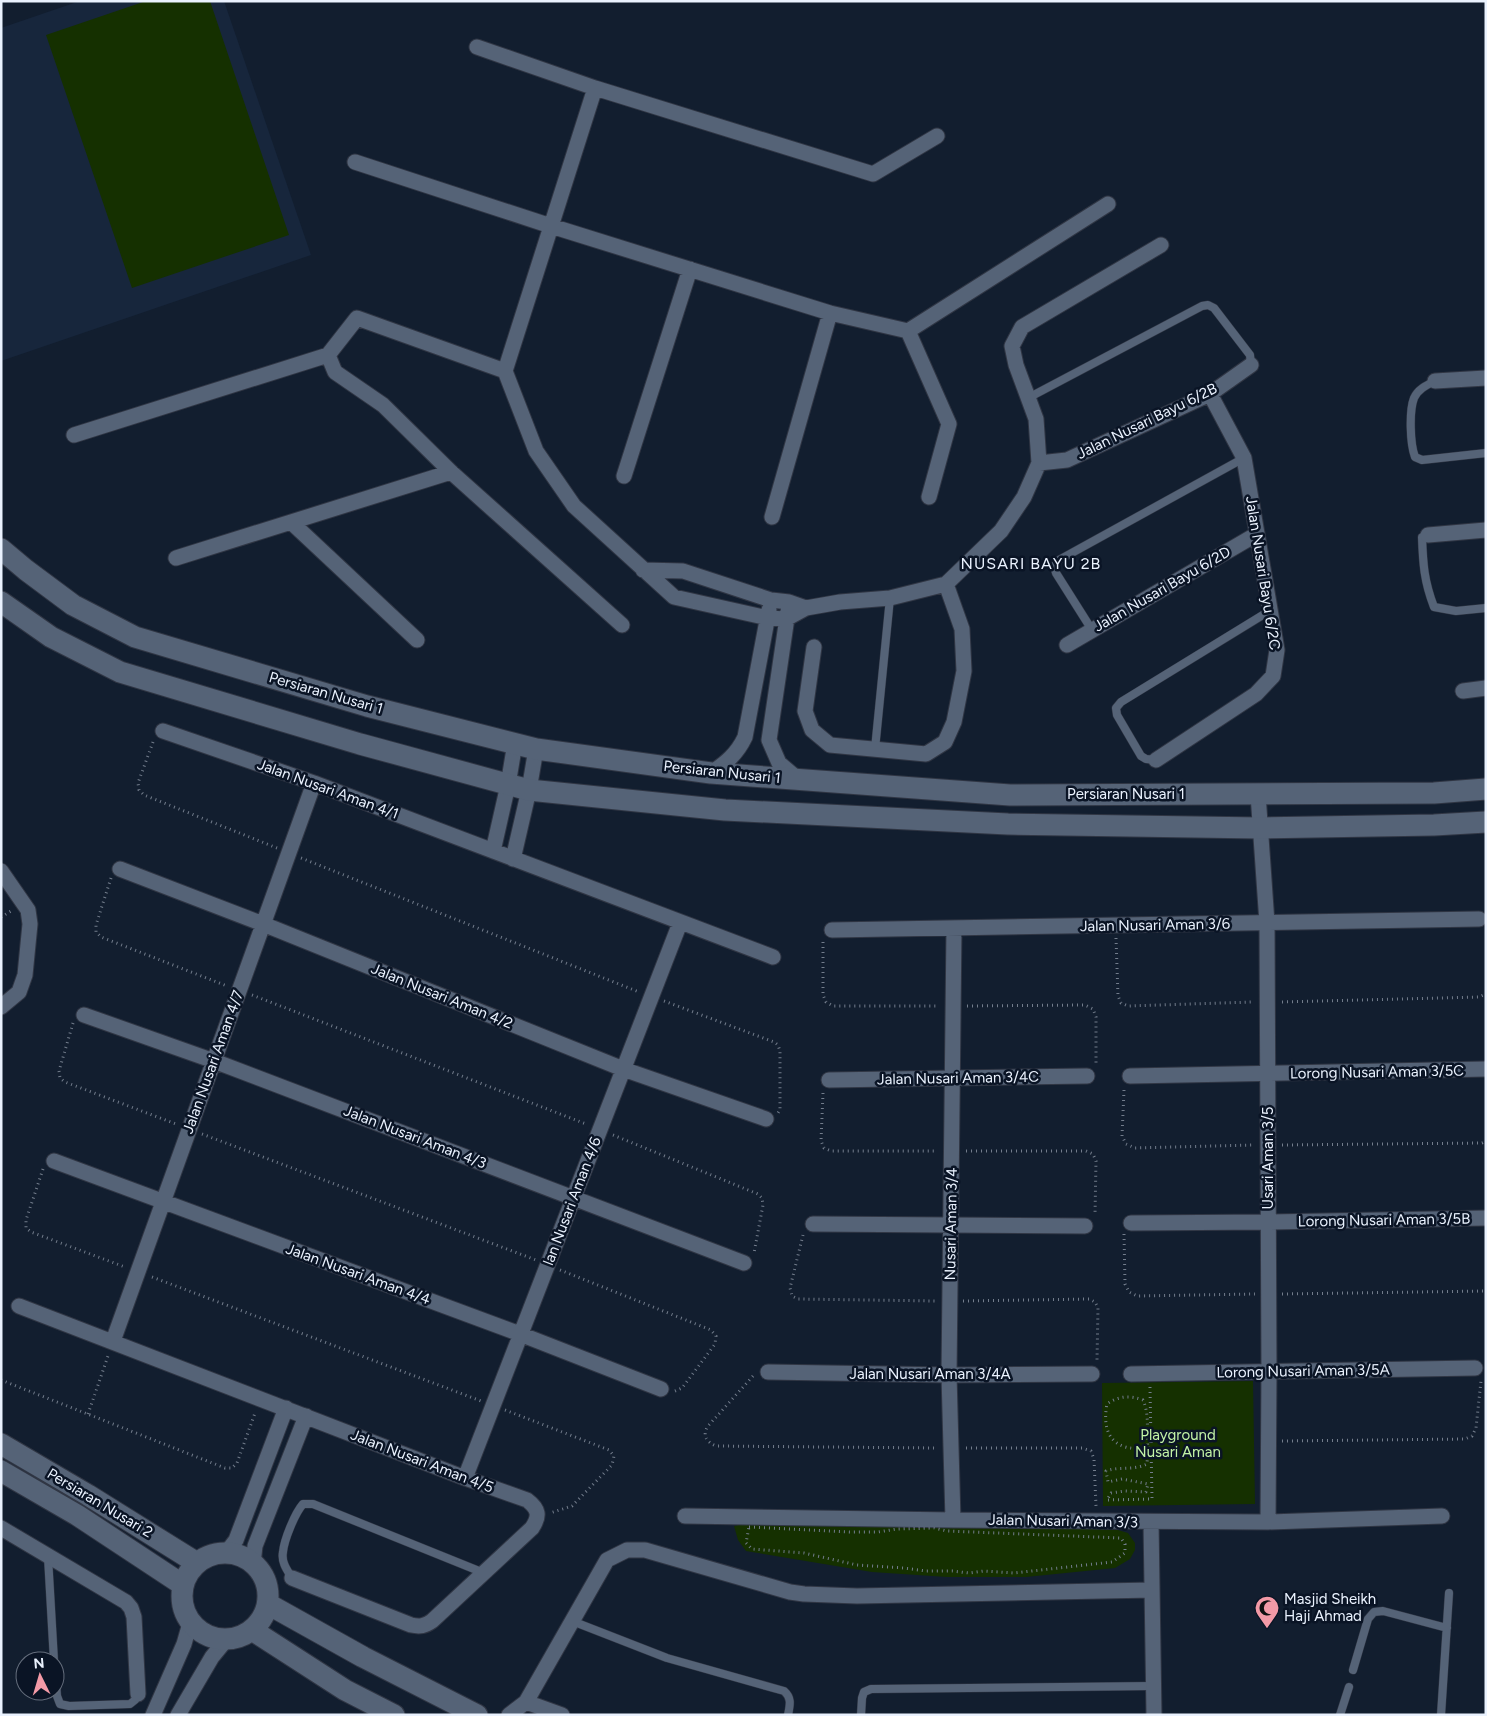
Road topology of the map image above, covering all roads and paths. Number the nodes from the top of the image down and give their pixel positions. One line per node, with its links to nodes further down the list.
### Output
1 (477, 48): 2 (street)
2 (595, 88): 3 (street); 6 (street)
3 (937, 136)
4 (355, 162): 6 (street)
5 (1108, 204): 10 (street)
6 (551, 226): 8 (street); 13 (street)
7 (1161, 245): 17 (street)
8 (690, 269): 9 (street); 23 (street)
9 (830, 313): 10 (street); 25 (street)
10 (908, 331): 24 (street)
11 (328, 355): 13 (street); 18 (street); 22 (street)
12 (1251, 365): 16 (street, Jalan Nusari Bayu 6/2B); 17 (lane)
13 (505, 371): 32 (street)
14 (1486, 378): 15 (street)
15 (1435, 381): 19 (lane)
16 (1210, 394): 20 (street, Jalan Nusari Bayu 6/2C); 21 (street, Jalan Nusari Bayu 6/2B)
17 (1028, 398): 21 (street)
18 (74, 435)
19 (1486, 453)
20 (1244, 458): 28 (street, Jalan Nusari Bayu 6/2C); 44 (lane)
21 (1039, 463): 33 (street)
22 (451, 472): 26 (street); 43 (street)
23 (624, 476)
24 (929, 497)
25 (772, 517)
26 (291, 522): 31 (street); 45 (street)
27 (1486, 530): 29 (street)
28 (1257, 534): 40 (street, Jalan Nusari Bayu 6/2C); 44 (street, Jalan Nusari Bayu 6/2D)
29 (1428, 535): 39 (lane)
30 (1, 549): 51 (main road, Persiaran Nusari 1)
31 (176, 558)
32 (643, 570): 35 (street); 41 (street)
33 (946, 584): 34 (street); 53 (street)
34 (890, 598): 38 (street); 53 (lane)
35 (771, 600): 37 (street); 41 (street)
36 (1, 602): 58 (main road, Persiaran Nusari 1)
37 (789, 602): 38 (street); 42 (street)
38 (806, 608): 42 (street)
39 (1486, 608)
40 (1270, 610): 54 (street, Jalan Nusari Bayu 6/2C); 54 (lane)
41 (768, 618): 42 (street); 55 (street)
42 (786, 619): 56 (street)
43 (622, 625)
44 (1092, 630): 46 (street, Jalan Nusari Bayu 6/2D)
45 (417, 640)
46 (1067, 645)
47 (814, 647): 53 (street)
48 (1486, 688): 49 (street)
49 (1463, 691)
50 (163, 730): 57 (street, Jalan Nusari Aman 4/1); 65 (path)
51 (515, 744): 52 (main road, Persiaran Nusari 1); 58 (street)
52 (536, 749): 55 (main road, Persiaran Nusari 1); 59 (street)
53 (875, 749)
54 (1156, 760)
55 (711, 773): 56 (main road, Persiaran Nusari 1)
56 (799, 780): 61 (main road, Persiaran Nusari 1)
57 (314, 783): 64 (street, Jalan Nusari Aman 4/1); 65 (street, Jalan Nusari Aman 4/7)
58 (508, 785): 59 (main road, Persiaran Nusari 1); 64 (street)
59 (529, 790): 63 (main road, Persiaran Nusari 1); 66 (street)
60 (1486, 790): 61 (main road, Persiaran Nusari 1)
61 (1258, 794): 63 (street, Usari Aman 3/5)
62 (1486, 822): 63 (main road, Persiaran Nusari 1)
63 (1260, 828): 72 (street, Usari Aman 3/5)
64 (493, 851): 66 (street, Jalan Nusari Aman 4/1)
65 (288, 853): 71 (street, Jalan Nusari Aman 4/7); 79 (path)
66 (513, 859): 70 (street)
67 (120, 869): 71 (street, Jalan Nusari Aman 4/2); 77 (path)
68 (1, 871): 82 (street)
69 (1479, 919): 72 (street, Jalan Nusari Aman 3/6)
70 (680, 923): 76 (street); 79 (street, lan Nusari Aman 4/6)
71 (263, 924): 77 (street, Jalan Nusari Aman 4/7); 85 (street, Jalan Nusari Aman 4/2)
72 (1266, 924): 73 (street, Jalan Nusari Aman 3/6); 80 (street, Usari Aman 3/5)
73 (1115, 925): 74 (street, Jalan Nusari Aman 3/6); 80 (path)
74 (954, 928): 75 (street, Jalan Nusari Aman 3/6); 81 (street, Nusari Aman 3/4)
75 (832, 930): 81 (path)
76 (773, 957)
77 (239, 990): 84 (street, Jalan Nusari Aman 4/7); 94 (path)
78 (1486, 994): 80 (path)
79 (651, 996): 85 (street, lan Nusari Aman 4/6); 92 (path)
80 (1267, 1002): 87 (street, Usari Aman 3/5)
81 (953, 1006): 88 (path); 90 (street, Nusari Aman 3/4)
82 (1, 1007)
83 (84, 1015): 84 (street, Jalan Nusari Aman 4/3); 93 (path)
84 (214, 1061): 93 (street, Jalan Nusari Aman 4/7); 97 (street, Jalan Nusari Aman 4/3)
85 (623, 1069): 92 (street, Jalan Nusari Aman 4/2); 94 (street, lan Nusari Aman 4/6)
86 (1486, 1069): 87 (street, Lorong Nusari Aman 3/5C)
87 (1268, 1074): 89 (street, Lorong Nusari Aman 3/5C); 100 (street, Usari Aman 3/5)
88 (1087, 1076): 90 (street, Jalan Nusari Aman 3/4C)
89 (1130, 1076)
90 (952, 1079): 91 (street, Jalan Nusari Aman 3/4C); 95 (street, Nusari Aman 3/4)
91 (829, 1080): 95 (path)
92 (766, 1119)
93 (189, 1129): 98 (street, Jalan Nusari Aman 4/7); 106 (path)
94 (600, 1129): 97 (street, lan Nusari Aman 4/6); 105 (path)
95 (951, 1151): 103 (street, Nusari Aman 3/4); 104 (path)
96 (54, 1161): 98 (street, Jalan Nusari Aman 4/4); 107 (path)
97 (573, 1197): 105 (street, Jalan Nusari Aman 4/3); 106 (street, lan Nusari Aman 4/6)
98 (163, 1201): 107 (street, Jalan Nusari Aman 4/7); 110 (street, Jalan Nusari Aman 4/4)
99 (1486, 1218): 100 (street, Lorong Nusari Aman 3/5B)
100 (1268, 1222): 101 (street, Lorong Nusari Aman 3/5B); 114 (street, Usari Aman 3/5)
101 (1132, 1223)
102 (813, 1224): 103 (street); 108 (path)
103 (951, 1224): 104 (street); 108 (street, Nusari Aman 3/4)
104 (1085, 1226)
105 (744, 1263)
106 (547, 1265): 110 (street, lan Nusari Aman 4/6); 120 (path)
107 (138, 1272): 111 (street, Jalan Nusari Aman 4/7); 122 (path)
108 (950, 1301): 115 (path); 117 (street, Nusari Aman 3/4)
109 (19, 1306): 111 (street, Jalan Nusari Aman 4/5)
110 (520, 1334): 120 (street, Jalan Nusari Aman 4/4); 122 (street, lan Nusari Aman 4/6)
111 (113, 1341): 121 (street, Jalan Nusari Aman 4/5); 124 (path)
112 (1475, 1368): 114 (street, Lorong Nusari Aman 3/5A); 126 (path)
113 (768, 1372): 117 (street, Jalan Nusari Aman 3/4A); 128 (path)
114 (1269, 1372): 116 (street, Lorong Nusari Aman 3/5A); 126 (street, Usari Aman 3/5)
115 (1092, 1374): 117 (street, Jalan Nusari Aman 3/4A)
116 (1131, 1374)
117 (949, 1375): 128 (street, Nusari Aman 3/4)
118 (1, 1380): 124 (path)
119 (1150, 1383): 129 (path)
120 (661, 1389)
121 (261, 1399): 123 (street, Jalan Nusari Aman 4/5); 124 (path)
122 (493, 1406): 131 (street, lan Nusari Aman 4/6); 132 (path)
123 (286, 1408): 125 (street, Jalan Nusari Aman 4/5); 140 (street)
124 (88, 1414)
125 (306, 1416): 131 (street, Jalan Nusari Aman 4/5); 143 (street)
126 (1268, 1441): 137 (street, Usari Aman 3/5)
127 (1, 1444): 142 (main road, Persiaran Nusari 2)
128 (950, 1448): 135 (path); 138 (street, Nusari Aman 3/4)
129 (1149, 1448): 129 (path); 129 (path)
130 (1, 1471): 146 (main road, Persiaran Nusari 2)
131 (464, 1478): 132 (street, Jalan Nusari Aman 4/5)
132 (537, 1513): 144 (street)
133 (685, 1516): 138 (street, Jalan Nusari Aman 3/3)
134 (1442, 1516): 137 (street, Jalan Nusari Aman 3/3)
135 (1097, 1522): 136 (street, Jalan Nusari Aman 3/3); 138 (street, Jalan Nusari Aman 3/3)
136 (1151, 1522): 137 (street, Jalan Nusari Aman 3/3); 147 (street)
137 (1268, 1522)
138 (950, 1526): 138 (path)
139 (1, 1528): 141 (street)
140 (226, 1553): 142 (main road); 143 (main road)
141 (48, 1557): 155 (lane); 159 (street)
142 (197, 1563): 146 (main road)
143 (253, 1564): 149 (main road)
144 (484, 1573): 145 (street); 145 (lane)
145 (292, 1578)
146 (183, 1585): 151 (main road)
147 (1152, 1590): 150 (street); 157 (street)
148 (1449, 1593): 152 (lane)
149 (268, 1604): 153 (main road); 165 (main road)
150 (572, 1621): 161 (street); 168 (lane)
151 (190, 1623): 154 (main road); 162 (street)
152 (1447, 1628): 156 (lane); 172 (lane)
153 (252, 1630): 154 (main road); 164 (main road)
154 (226, 1640): 163 (street)
155 (53, 1651)
156 (1353, 1670)
157 (1154, 1686): 169 (lane); 170 (street)
158 (1349, 1686): 171 (lane)
159 (138, 1694): 160 (lane)
160 (59, 1701)
161 (527, 1709): 166 (street); 167 (street)
162 (153, 1715)
163 (178, 1715)
164 (394, 1715)
165 (477, 1715)
166 (509, 1715)
167 (562, 1715)
168 (788, 1715)
169 (861, 1715)
170 (1154, 1715)
171 (1340, 1715)
172 (1441, 1715)

